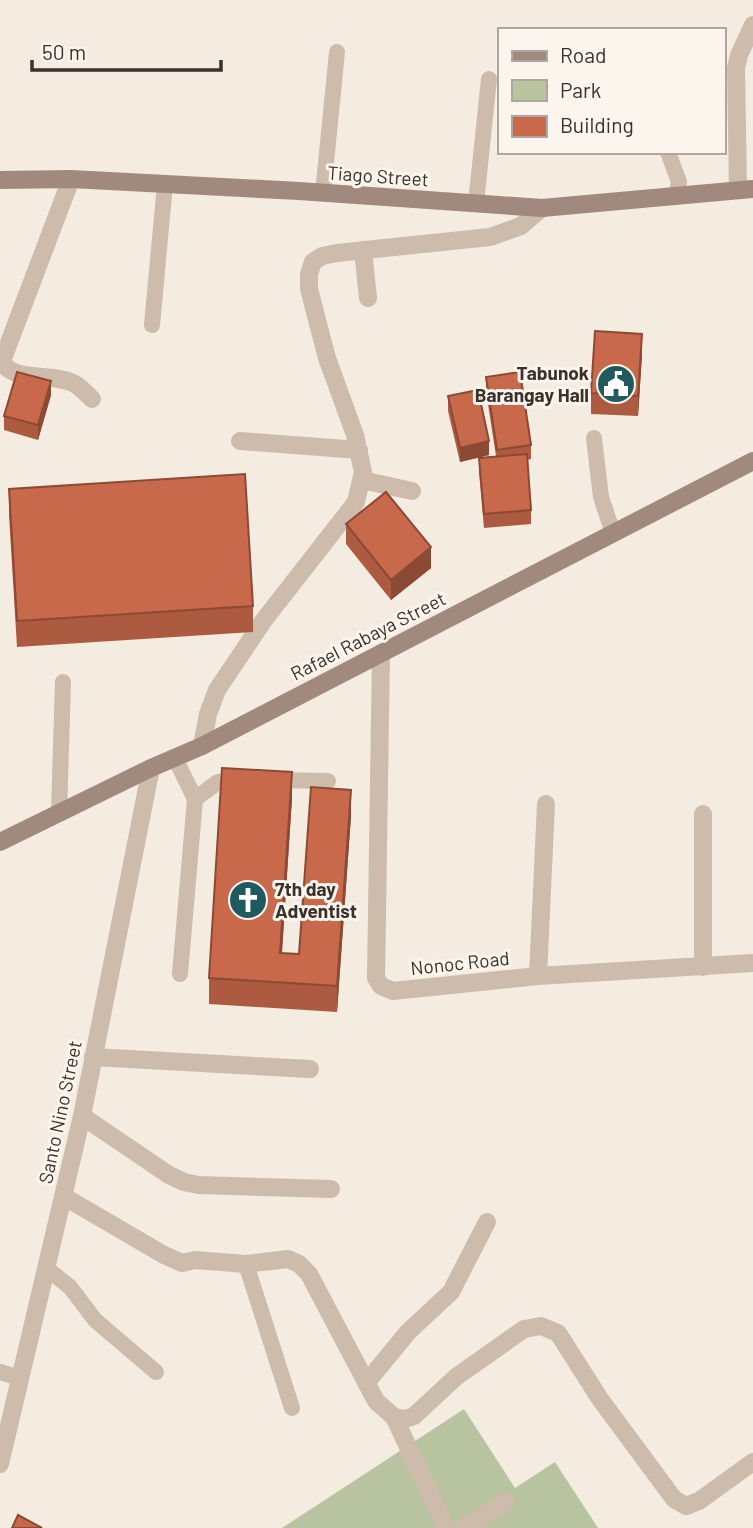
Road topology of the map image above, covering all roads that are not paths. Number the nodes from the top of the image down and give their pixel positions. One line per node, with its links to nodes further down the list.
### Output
1 (751, 35): 8 (street)
2 (337, 52): 9 (lane)
3 (489, 79): 11 (lane)
4 (666, 154): 10 (lane)
5 (71, 179): 6 (main road, Tiago Street); 7 (main road, Tiago Street); 16 (street)
6 (0, 180)
7 (165, 184): 9 (main road, Tiago Street); 15 (lane)
8 (746, 189): 10 (main road, Tiago Street)
9 (323, 193): 11 (main road, Tiago Street)
10 (676, 197): 12 (main road, Tiago Street)
11 (476, 203): 12 (main road, Tiago Street)
12 (542, 208): 13 (street)
13 (363, 250): 14 (street); 19 (street)
14 (368, 298)
15 (152, 325)
16 (92, 399)
17 (594, 438): 23 (lane)
18 (240, 441): 19 (street)
19 (359, 450): 21 (street)
20 (753, 461): 23 (main road, Rafael Rabaya Street)
21 (362, 480): 22 (street); 26 (street)
22 (412, 491)
23 (613, 533): 24 (main road, Rafael Rabaya Street)
24 (381, 653): 26 (main road, Rafael Rabaya Street); 38 (street, Nonoc Road)
25 (63, 682): 32 (lane)
26 (202, 746): 27 (main road, Rafael Rabaya Street)
27 (175, 758): 28 (main road, Rafael Rabaya Street); 30 (lane)
28 (151, 768): 32 (main road, Rafael Rabaya Street); 39 (street, Santo Nino Street)
29 (328, 781): 30 (lane)
30 (195, 799): 37 (lane)
31 (546, 804): 38 (street)
32 (58, 813): 34 (main road, Rafael Rabaya Street)
33 (703, 814): 36 (street)
34 (0, 842)
35 (753, 964): 36 (street, Nonoc Road)
36 (703, 967): 38 (street, Nonoc Road)
37 (180, 974)
38 (538, 976)
39 (93, 1057): 40 (street); 41 (street, Santo Nino Street)
40 (310, 1069)
41 (82, 1116): 42 (street); 43 (street, Santo Nino Street)
42 (331, 1189)
43 (63, 1196): 45 (street); 46 (street, Santo Nino Street)
44 (487, 1222): 50 (street)
45 (246, 1264): 50 (street); 51 (lane)
46 (46, 1268): 48 (lane); 49 (street, Santo Nino Street)
47 (0, 1372): 49 (lane)
48 (156, 1372)
49 (20, 1378): 54 (street, Santo Nino Street)
50 (367, 1382): 52 (street)
51 (292, 1408)
52 (394, 1417): 53 (street); 56 (street)
53 (753, 1462)
54 (0, 1464)
55 (506, 1502): 57 (street)
56 (446, 1528)
57 (463, 1528)

